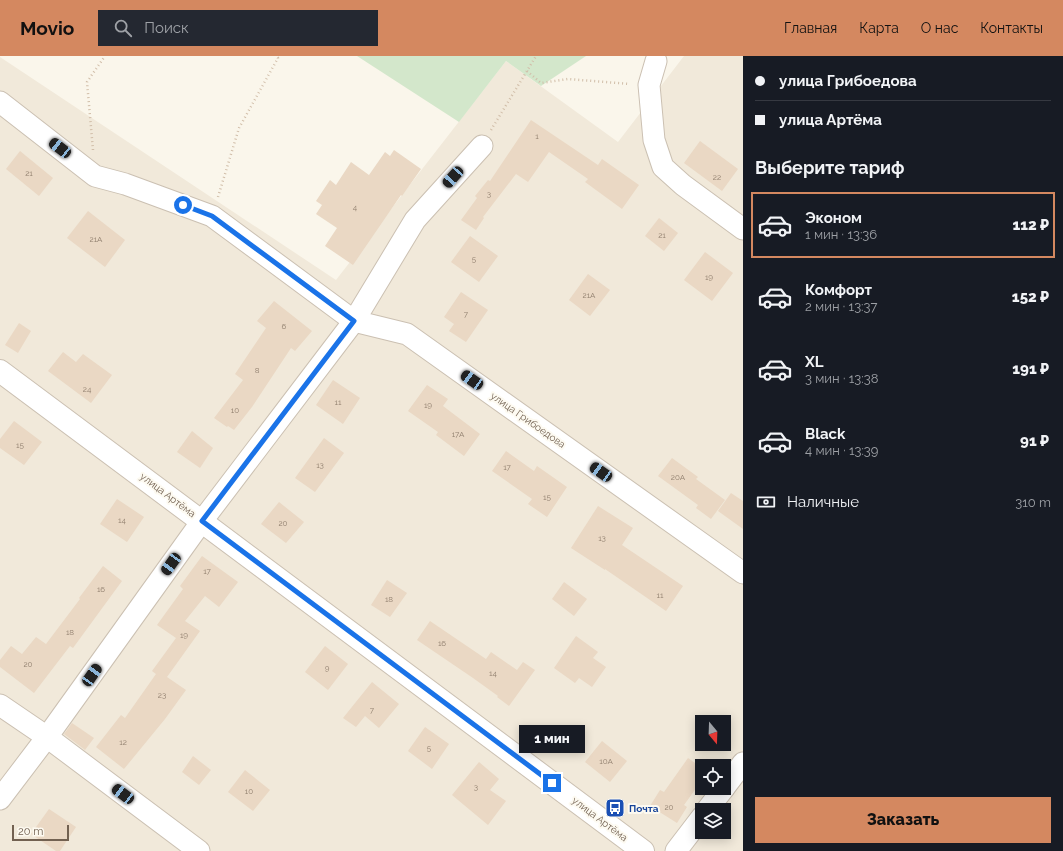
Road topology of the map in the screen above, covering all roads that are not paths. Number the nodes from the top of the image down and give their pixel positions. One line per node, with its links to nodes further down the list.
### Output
1 (656, 61): 4 (street)
2 (0, 102): 5 (street, улица Грибоедова)
3 (482, 146): 5 (street)
4 (743, 229)
5 (354, 321): 7 (street); 8 (street, улица Грибоедова)
6 (0, 371): 7 (street, улица Артёма)
7 (202, 521): 10 (street); 18 (street, улица Артёма)
8 (743, 573)
9 (0, 705): 10 (street)
10 (47, 737): 14 (street); 17 (street)
11 (743, 763): 12 (street)
12 (731, 779)
13 (719, 795): 15 (street)
14 (0, 799)
15 (712, 803)
16 (695, 826): 19 (street)
17 (199, 851)
18 (642, 851)
19 (676, 851)

